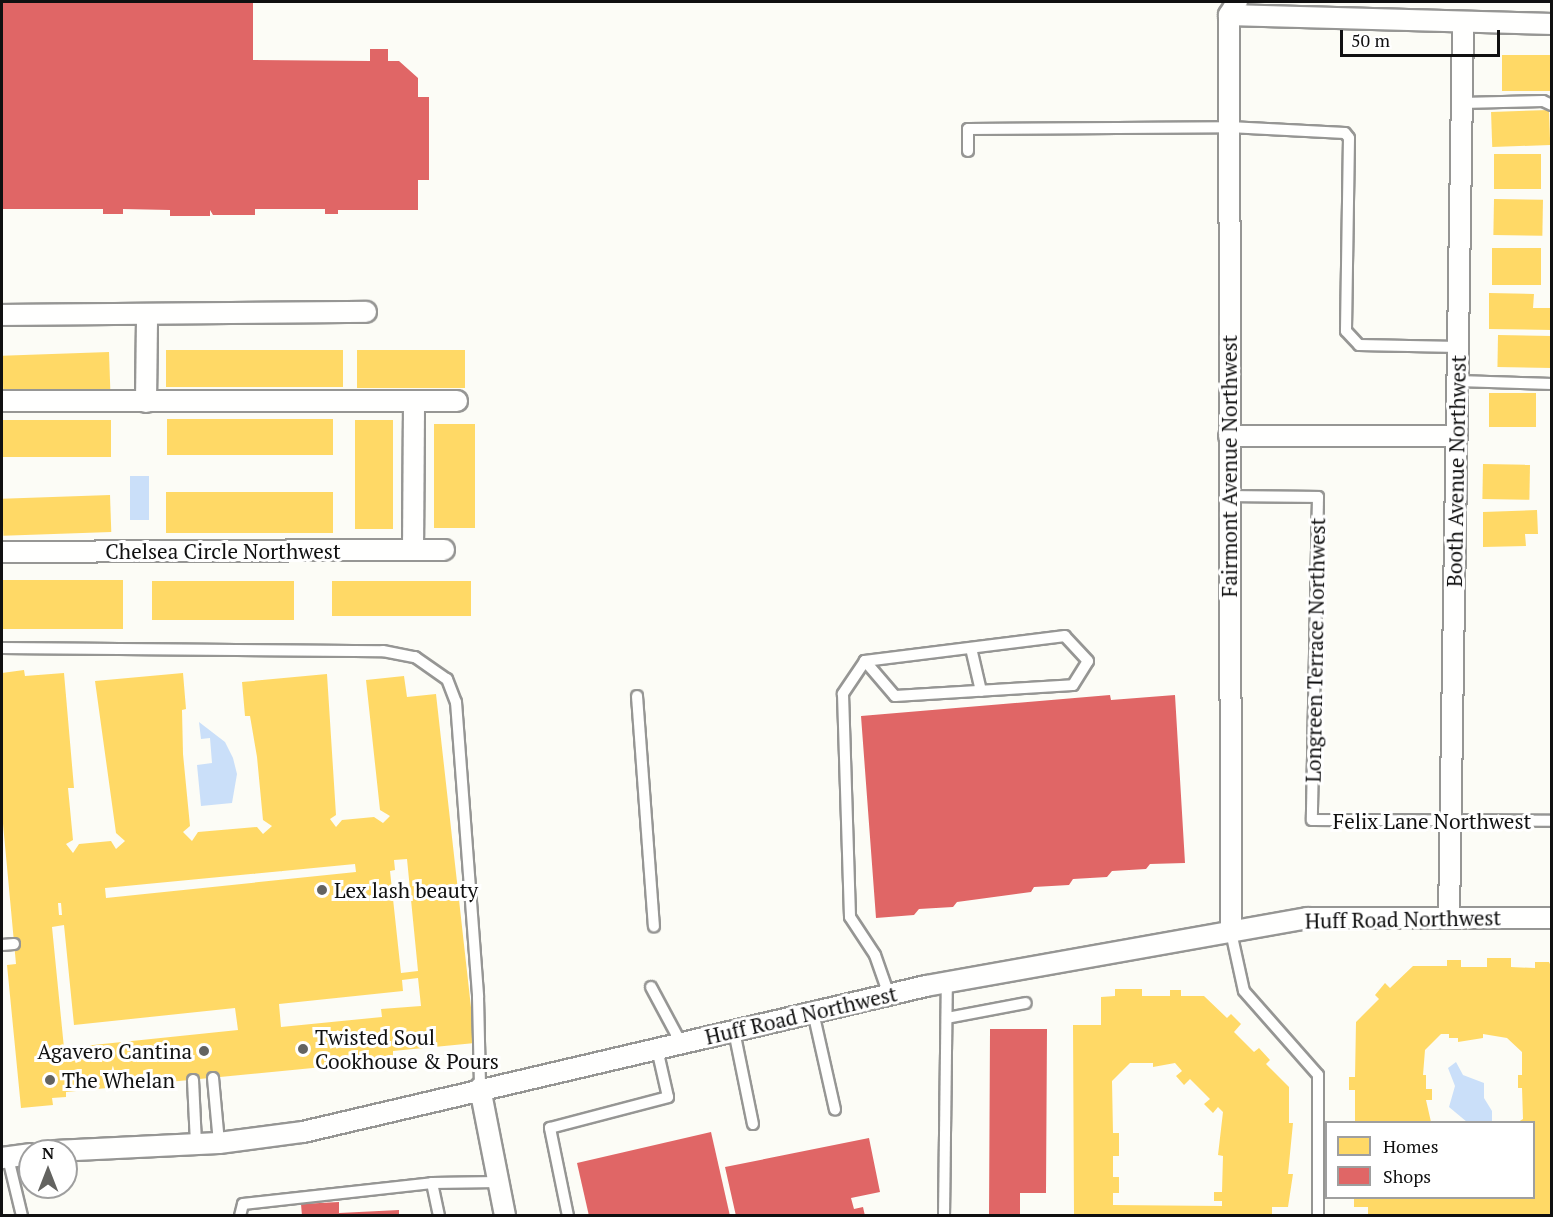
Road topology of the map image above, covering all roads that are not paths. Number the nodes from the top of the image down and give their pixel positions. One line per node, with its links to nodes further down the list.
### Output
1 (1233, 8): 2 (street); 6 (street, Fairmont Avenue Northwest)
2 (1463, 24): 3 (street); 4 (street, Booth Avenue Northwest)
3 (1551, 24)
4 (1462, 103): 5 (lane); 11 (street, Booth Avenue Northwest)
5 (1551, 105)
6 (1229, 127): 7 (lane); 11 (lane); 18 (street, Fairmont Avenue Northwest)
7 (968, 151)
8 (366, 312): 9 (street)
9 (147, 314): 10 (street); 16 (street)
10 (2, 315)
11 (1458, 347): 12 (street, Booth Avenue Northwest)
12 (1458, 381): 13 (lane); 19 (street, Booth Avenue Northwest)
13 (1551, 384)
14 (2, 401): 16 (street)
15 (457, 401): 17 (street)
16 (146, 402): 17 (street)
17 (414, 402): 21 (street)
18 (1229, 436): 19 (street); 20 (street, Fairmont Avenue Northwest)
19 (1456, 436): 30 (street, Booth Avenue Northwest)
20 (1229, 496): 29 (lane, Longreen Terrace Northwest); 35 (street, Fairmont Avenue Northwest)
21 (413, 550): 22 (street, Chelsea Circle Northwest); 23 (street, Chelsea Circle Northwest)
22 (444, 550)
23 (2, 552)
24 (2, 648): 49 (lane)
25 (971, 648): 26 (lane); 27 (lane); 27 (lane)
26 (865, 661): 27 (lane); 40 (lane)
27 (981, 691)
28 (637, 696): 34 (lane)
29 (1312, 820): 30 (lane, Felix Lane Northwest)
30 (1450, 820): 31 (lane, Felix Lane Northwest); 32 (street, Booth Avenue Northwest)
31 (1551, 821)
32 (1449, 918): 33 (street, Huff Road Northwest); 35 (street, Huff Road Northwest)
33 (1551, 918)
34 (654, 926)
35 (1231, 932): 38 (street, Huff Road Northwest); 66 (lane)
36 (14, 944): 37 (lane)
37 (2, 945)
38 (947, 982): 40 (street, Huff Road Northwest); 43 (lane)
39 (651, 987): 45 (lane)
40 (890, 994): 42 (street, Huff Road Northwest)
41 (1026, 1003): 43 (lane)
42 (813, 1012): 44 (street, Huff Road Northwest); 52 (lane)
43 (946, 1018): 65 (lane)
44 (734, 1031): 45 (street, Huff Road Northwest); 53 (lane)
45 (681, 1043): 46 (street, Huff Road Northwest)
46 (657, 1049): 49 (street, Huff Road Northwest); 64 (lane)
47 (213, 1078): 50 (lane)
48 (193, 1080): 51 (lane)
49 (480, 1089): 54 (street, Huff Road Northwest); 58 (street)
50 (216, 1106): 51 (lane); 54 (lane)
51 (194, 1108): 55 (lane)
52 (835, 1110)
53 (753, 1124)
54 (219, 1143): 55 (street, Huff Road Northwest)
55 (196, 1144): 56 (street, Huff Road Northwest)
56 (78, 1150)
57 (5, 1158): 60 (lane)
58 (498, 1182): 59 (lane); 63 (street)
59 (432, 1183): 61 (lane); 62 (lane)
60 (22, 1215)
61 (240, 1215)
62 (440, 1215)
63 (505, 1215)
64 (568, 1215)
65 (944, 1215)
66 (1318, 1215)

